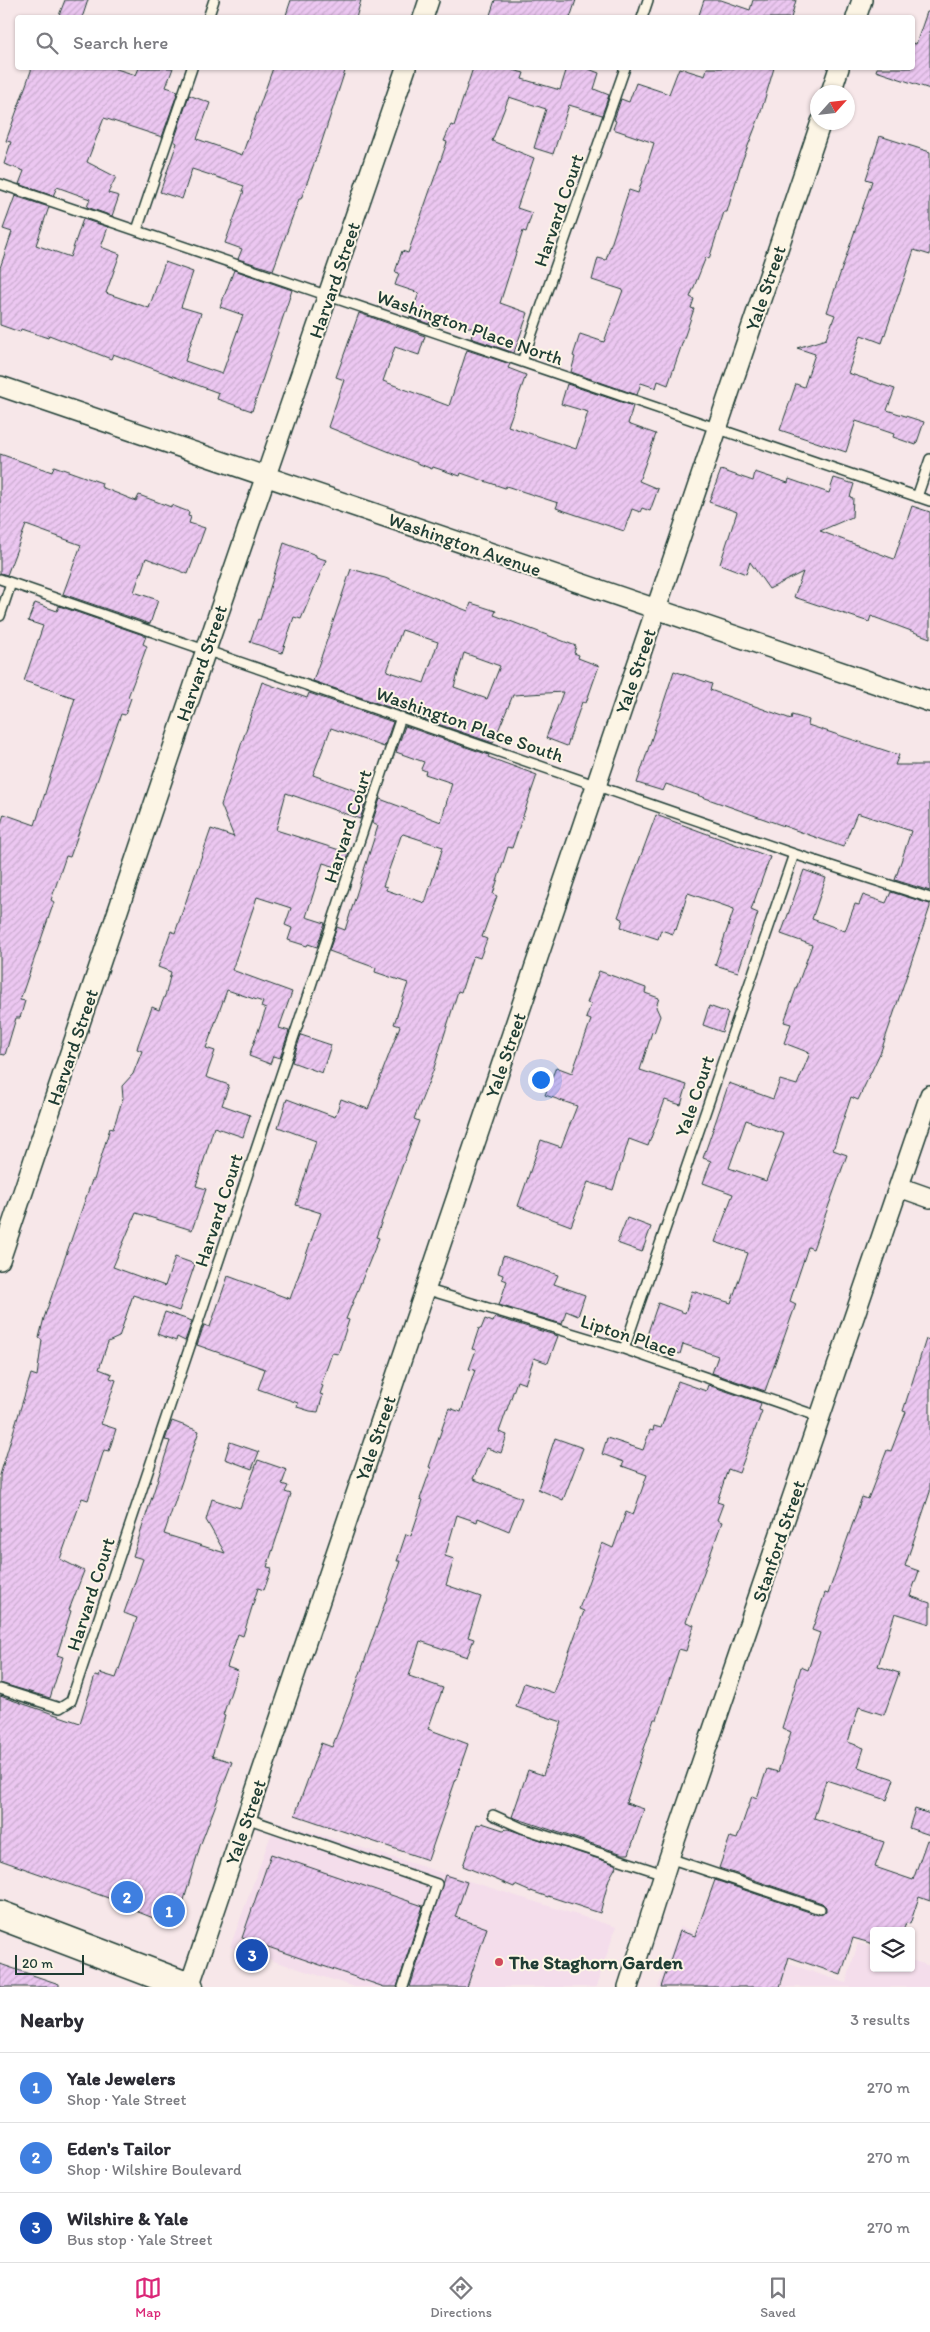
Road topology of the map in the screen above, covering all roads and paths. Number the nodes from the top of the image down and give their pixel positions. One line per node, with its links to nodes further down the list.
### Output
1 (214, 0): 5 (lane)
2 (429, 0): 6 (street)
3 (648, 0): 7 (lane)
4 (862, 0): 8 (street)
5 (209, 15)
6 (425, 15)
7 (643, 15)
8 (857, 15)
9 (191, 70): 16 (lane)
10 (405, 70): 17 (street, Harvard Street)
11 (624, 70): 18 (lane, Harvard Court)
12 (838, 70): 13 (street)
13 (833, 85)
14 (818, 130): 20 (street, Yale Street)
15 (0, 184): 16 (lane, Washington Place North)
16 (137, 230): 17 (lane, Washington Place North)
17 (329, 296): 18 (lane, Washington Place North); 22 (street, Harvard Street)
18 (522, 362): 20 (lane, Washington Place North)
19 (0, 386): 22 (street, Washington Avenue)
20 (717, 429): 23 (lane, Washington Place North); 27 (street, Yale Street)
21 (930, 459): 23 (lane)
22 (265, 476): 27 (street, Washington Avenue); 29 (street, Harvard Street)
23 (917, 497): 24 (lane, Washington Place North)
24 (930, 501)
25 (0, 579): 26 (lane, Washington Place South)
26 (11, 583): 28 (lane); 29 (lane, Washington Place South)
27 (656, 609): 30 (street, Washington Avenue); 32 (street, Yale Street)
28 (0, 616)
29 (206, 650): 31 (lane, Washington Place South); 38 (street, Harvard Street)
30 (930, 702)
31 (401, 717): 32 (lane, Washington Place South); 42 (lane, Harvard Court)
32 (596, 786): 33 (lane, Washington Place South); 39 (street, Yale Street)
33 (794, 854): 34 (lane, Washington Place South); 40 (lane, Yale Court)
34 (930, 898)
35 (930, 1095): 36 (street, Stanford Street)
36 (899, 1187): 37 (street); 41 (street, Stanford Street)
37 (930, 1198)
38 (0, 1260)
39 (425, 1289): 40 (lane, Lipton Place); 44 (street, Yale Street)
40 (624, 1349): 41 (lane, Lipton Place)
41 (820, 1418): 45 (street, Stanford Street)
42 (0, 1689)
43 (493, 1815): 45 (lane)
44 (246, 1818): 48 (street, Yale Street); 49 (lane)
45 (667, 1866): 46 (lane); 50 (street, Stanford Street)
46 (820, 1908)
47 (0, 1915): 48 (main road)
48 (189, 1987)
49 (403, 1987)
50 (628, 1987)

